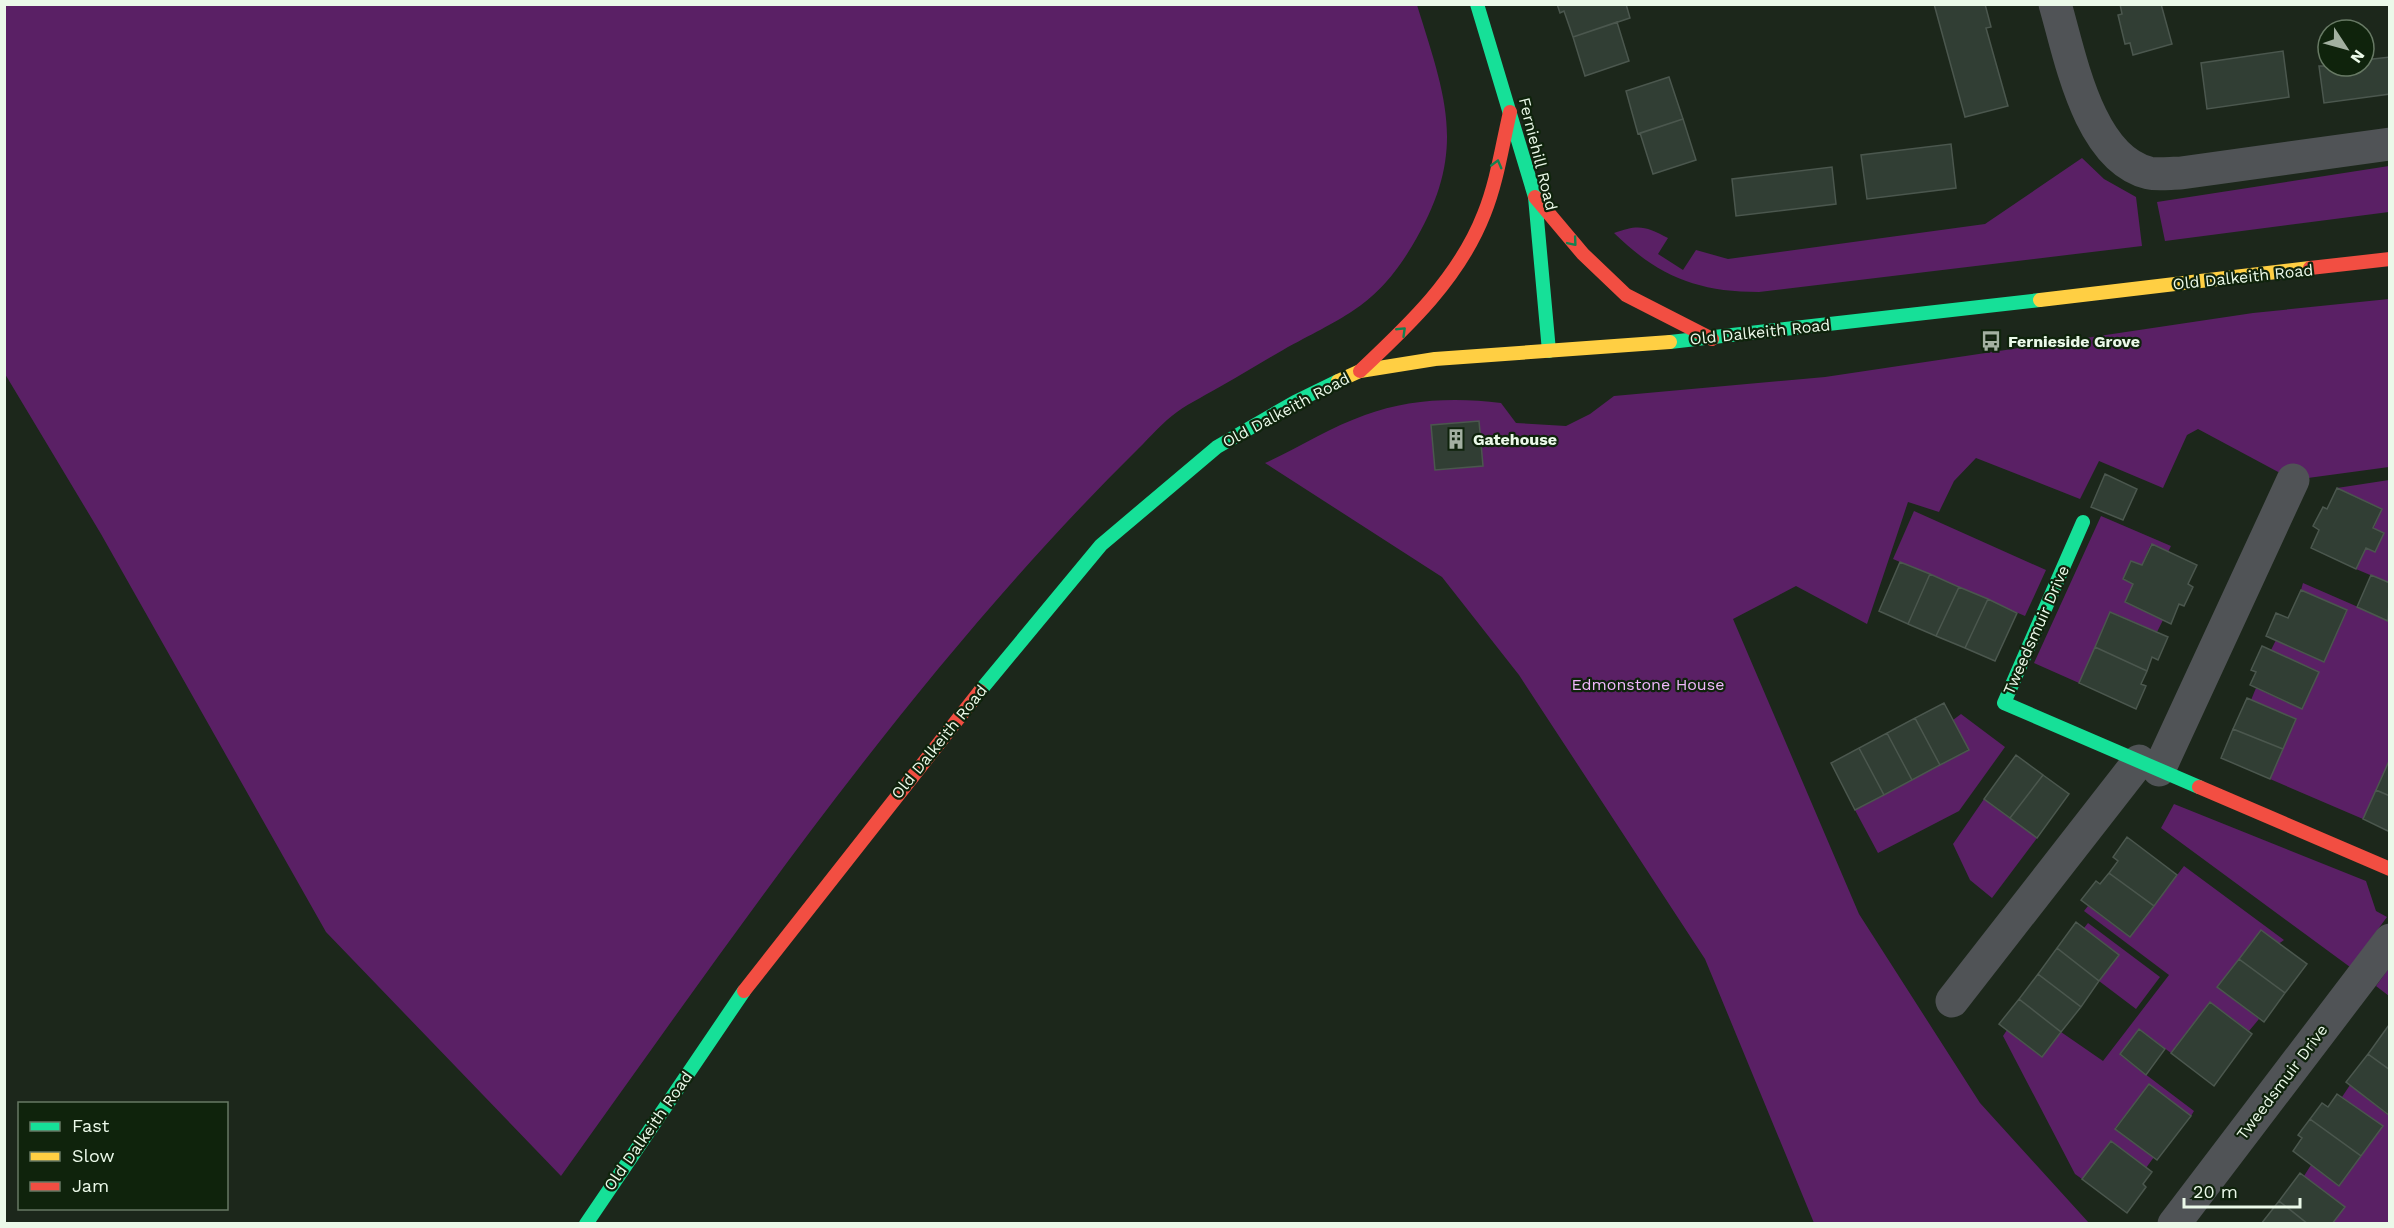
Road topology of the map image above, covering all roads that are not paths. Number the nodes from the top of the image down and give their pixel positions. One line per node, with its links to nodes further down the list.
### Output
1 (1477, 4): 3 (main road, Ferniehill Road)
2 (2055, 4): 4 (street)
3 (1511, 110): 5 (main road, Ferniehill Road); 9 (main road, one-way to 3)
4 (2390, 144)
5 (1535, 197): 7 (main road, one-way to 7); 8 (main road, Ferniehill Road)
6 (2390, 259): 7 (main road, Old Dalkeith Road)
7 (1712, 339): 8 (main road, Old Dalkeith Road)
8 (1549, 351): 9 (main road, Old Dalkeith Road)
9 (1360, 371): 16 (main road, Old Dalkeith Road)
10 (2293, 480): 12 (street)
11 (2083, 522): 12 (main road, Tweedsmuir Drive)
12 (2149, 765): 13 (main road, Tweedsmuir Drive); 15 (street)
13 (2390, 869)
14 (2390, 940): 17 (street, Tweedsmuir Drive)
15 (1952, 1001)
16 (586, 1224)
17 (2174, 1224)

